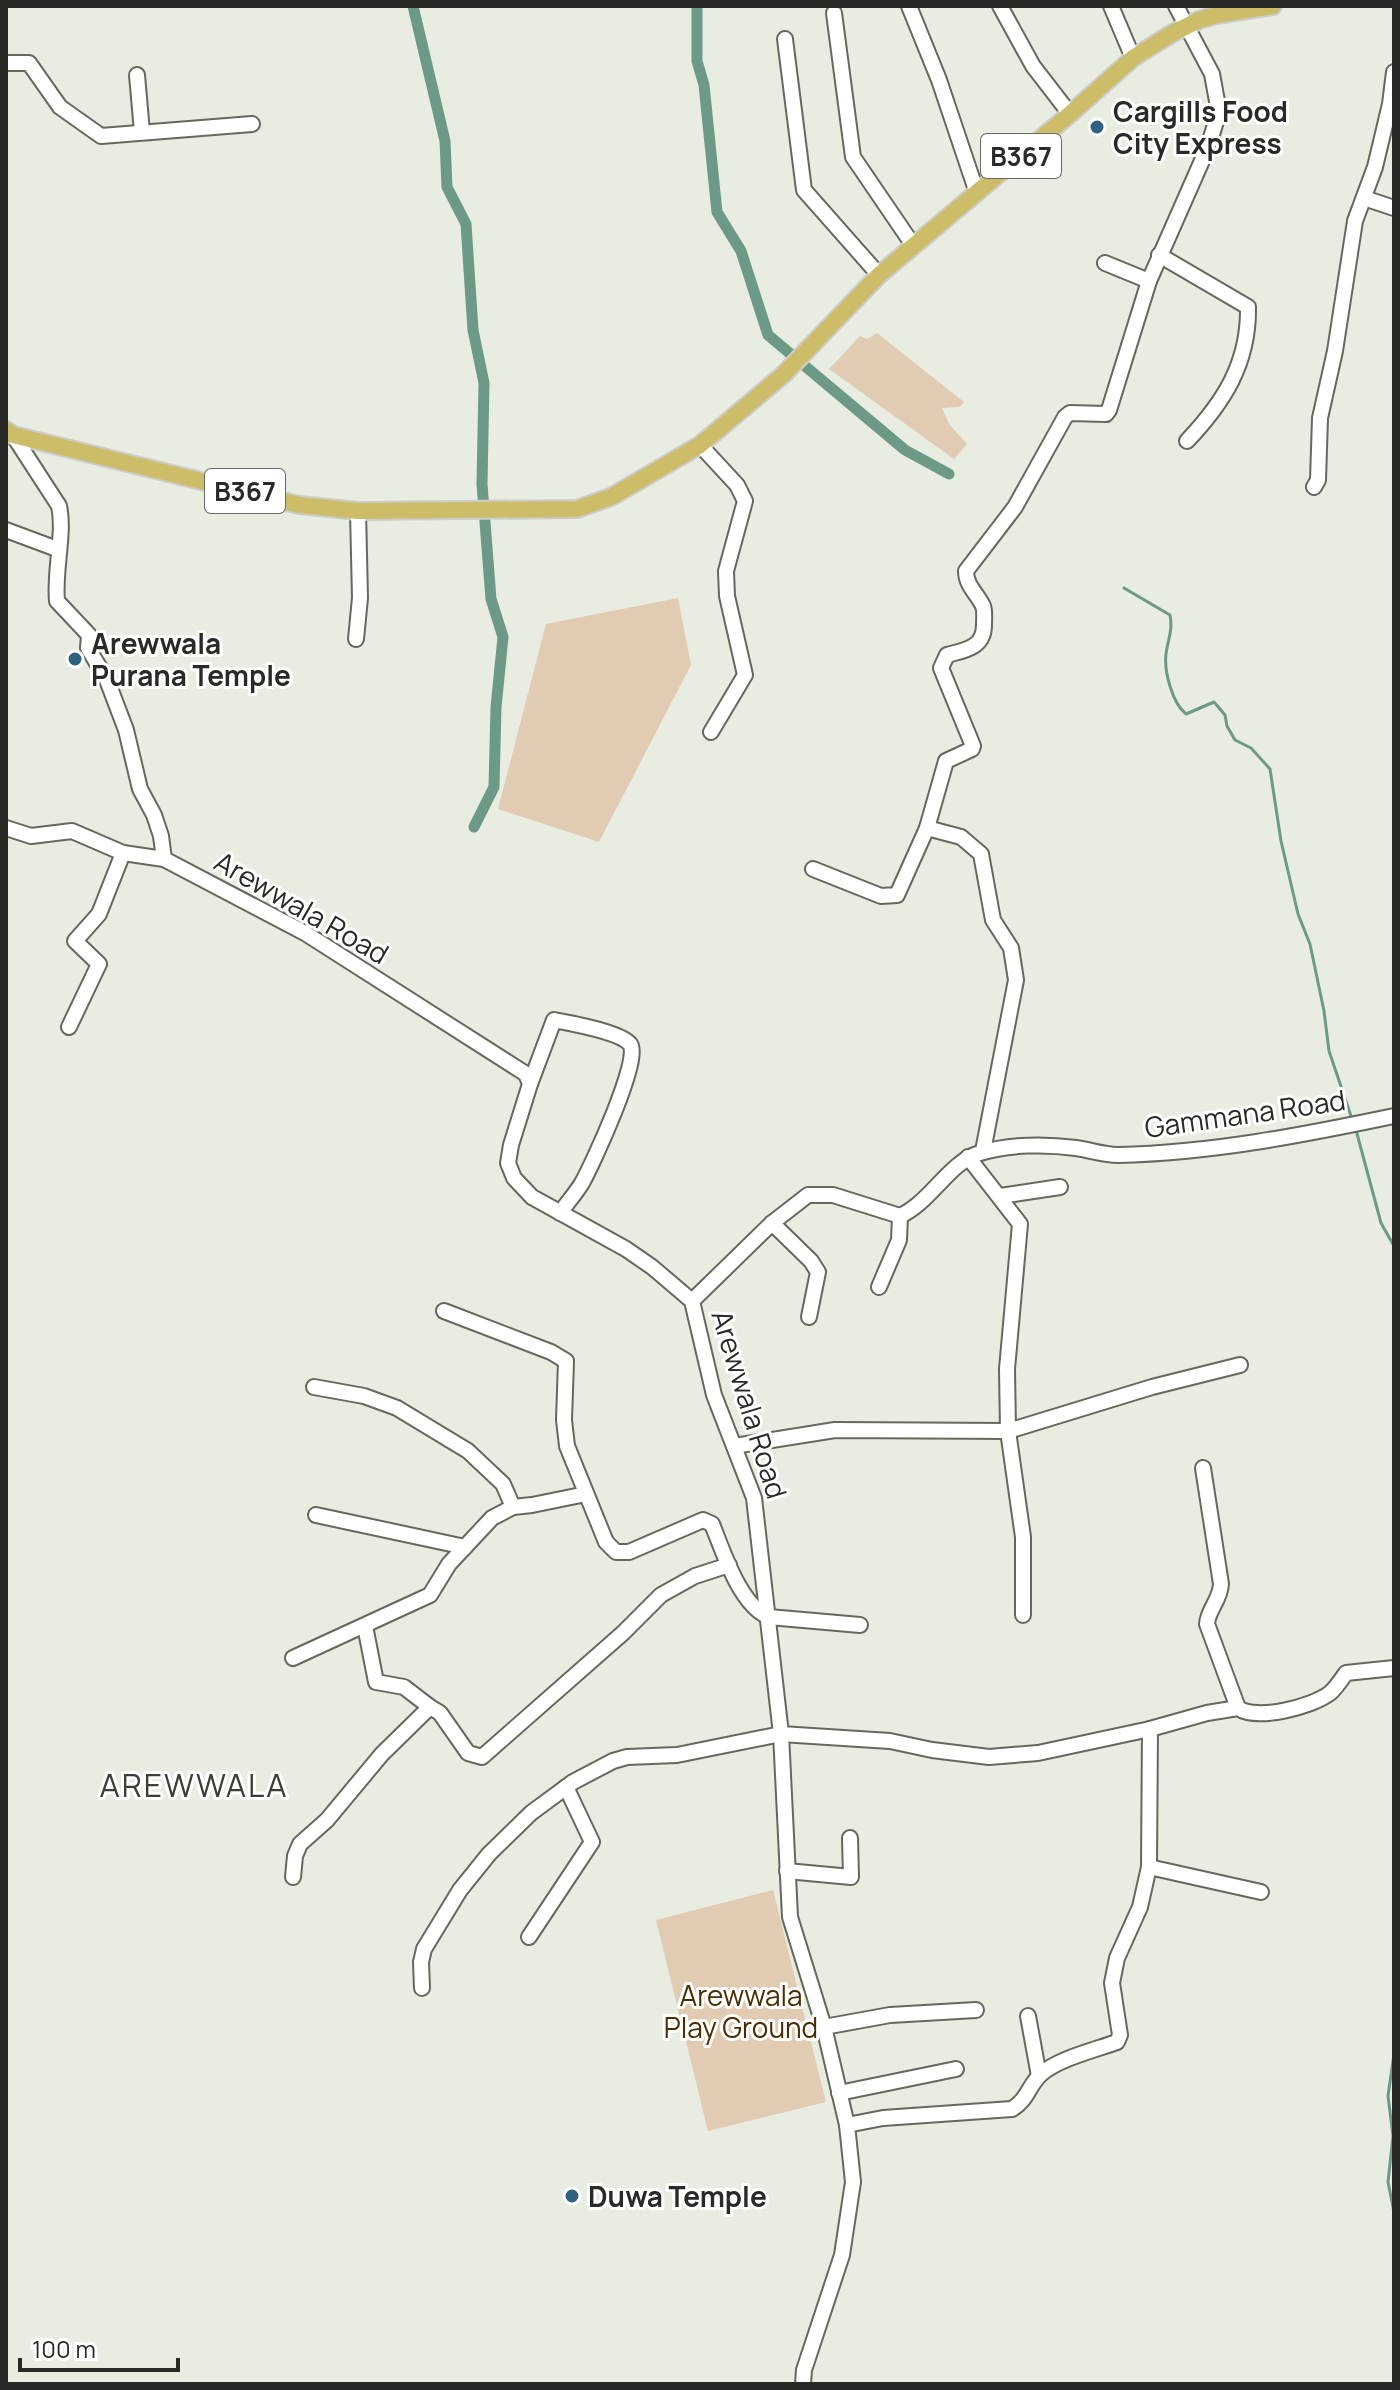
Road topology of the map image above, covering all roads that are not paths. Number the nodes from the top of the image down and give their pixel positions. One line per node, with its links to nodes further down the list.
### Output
1 (909, 6): 16 (street)
2 (1000, 6): 13 (street)
3 (1111, 6): 9 (street)
4 (1176, 6): 7 (street)
5 (1273, 6): 7 (main road, B367)
6 (834, 13): 19 (street)
7 (1188, 25): 9 (main road, B367); 20 (street)
8 (785, 39): 22 (street)
9 (1133, 58): 13 (main road, B367)
10 (6, 63): 15 (street)
11 (1394, 72): 17 (street)
12 (137, 75): 15 (street)
13 (1070, 114): 16 (main road, B367)
14 (252, 124): 15 (street)
15 (142, 132)
16 (977, 193): 19 (main road, B367)
17 (1364, 198): 18 (street); 27 (street)
18 (1394, 208)
19 (913, 245): 22 (main road, B367)
20 (1159, 255): 23 (street); 25 (street)
21 (1105, 263): 23 (street)
22 (879, 275): 26 (main road, B367)
23 (1149, 281): 34 (street)
24 (9, 433): 28 (main road, B367); 30 (street)
25 (1187, 441)
26 (700, 445): 28 (main road, B367); 32 (street)
27 (1314, 487)
28 (358, 511): 31 (street)
29 (6, 530): 30 (street)
30 (57, 549): 36 (street)
31 (356, 639)
32 (711, 732)
33 (6, 828): 35 (street, Arewwala Road)
34 (927, 828): 37 (street); 41 (street)
35 (123, 853): 36 (street, Arewwala Road); 38 (street)
36 (164, 859): 39 (street, Arewwala Road)
37 (813, 869)
38 (69, 1027)
39 (530, 1084): 45 (street, Arewwala Road); 45 (street)
40 (1394, 1116): 41 (street, Gammana Road)
41 (983, 1151): 42 (street, Gammana Road)
42 (968, 1157): 44 (street); 46 (street, Gammana Road)
43 (1060, 1187): 44 (street)
44 (1000, 1196): 54 (street)
45 (560, 1213): 49 (street, Arewwala Road)
46 (900, 1216): 47 (street); 48 (street)
47 (772, 1223): 49 (street); 51 (street)
48 (879, 1287)
49 (692, 1301): 55 (street, Arewwala Road)
50 (444, 1311): 57 (street)
51 (809, 1317)
52 (1240, 1365): 54 (street)
53 (314, 1387): 58 (street)
54 (1008, 1431): 55 (street); 62 (street)
55 (734, 1446): 63 (street, Arewwala Road)
56 (1203, 1468): 69 (street)
57 (586, 1494): 58 (street); 61 (street)
58 (513, 1507): 60 (street)
59 (316, 1515): 60 (street)
60 (465, 1547): 65 (street)
61 (729, 1565): 63 (street); 68 (street)
62 (1023, 1615)
63 (769, 1617): 64 (street); 71 (street, Arewwala Road)
64 (860, 1625)
65 (365, 1626): 66 (street); 68 (street)
66 (293, 1658)
67 (1394, 1668): 69 (street)
68 (430, 1707): 76 (street)
69 (1238, 1708): 70 (street)
70 (1150, 1729): 71 (street); 74 (street)
71 (781, 1734): 72 (street); 75 (street, Arewwala Road)
72 (566, 1787): 78 (street); 79 (street)
73 (850, 1838): 75 (street)
74 (1149, 1867): 77 (street); 84 (street)
75 (787, 1871): 82 (street, Arewwala Road)
76 (293, 1877)
77 (1261, 1892)
78 (529, 1937)
79 (422, 1988)
80 (976, 2010): 82 (street)
81 (1028, 2016): 84 (street)
82 (824, 2027): 85 (street, Arewwala Road)
83 (956, 2069): 85 (street)
84 (1039, 2076): 86 (street)
85 (839, 2093): 86 (street, Arewwala Road)
86 (847, 2125): 87 (street, Arewwala Road)
87 (803, 2384)

